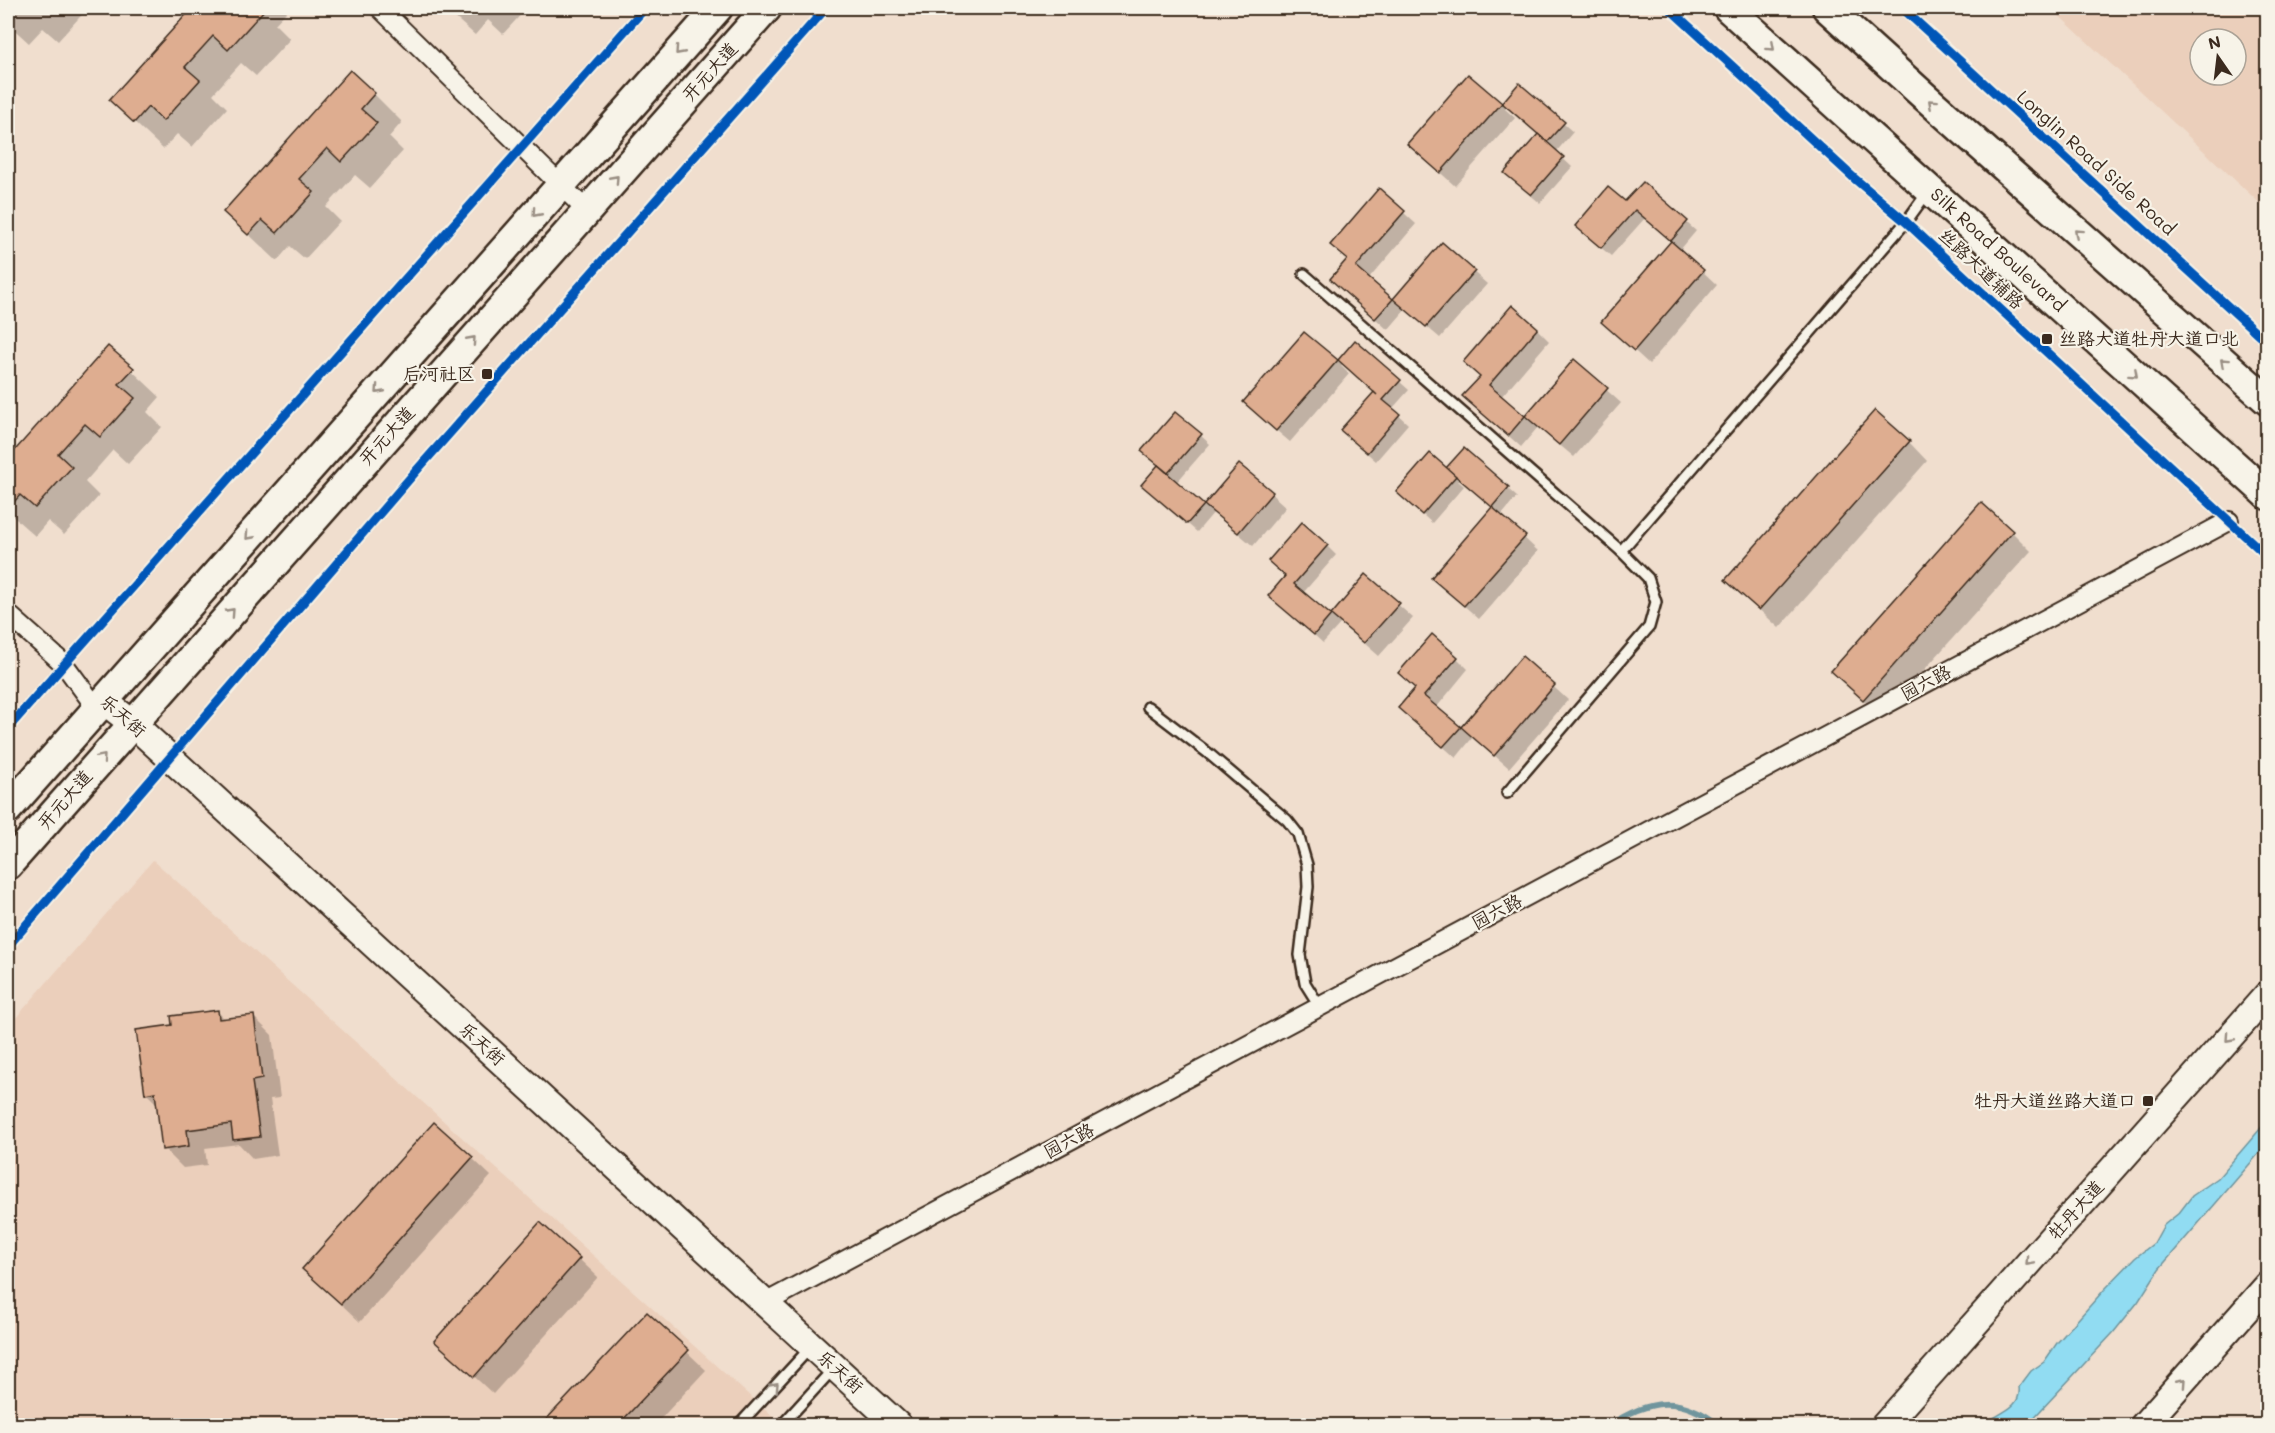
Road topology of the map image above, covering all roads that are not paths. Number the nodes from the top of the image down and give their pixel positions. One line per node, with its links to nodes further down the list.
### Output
1 (380, 8): 6 (street)
2 (718, 8): 6 (main road, 开元大道, one-way to 6)
3 (767, 8): 8 (main road, 开元大道, one-way to 3)
4 (1728, 8): 7 (main road, Silk Road Boulevard, one-way to 7)
5 (1827, 8): 10 (main road, one-way to 5)
6 (561, 185): 8 (street); 15 (main road, 开元大道, one-way to 15)
7 (1931, 189): 11 (main road, Silk Road Boulevard, one-way to 11); 13 (lane)
8 (587, 211): 17 (main road, 开元大道, one-way to 8)
9 (1304, 274): 13 (lane)
10 (2268, 401)
11 (2268, 495)
12 (2229, 521): 22 (street, 园六路)
13 (1621, 552): 18 (lane)
14 (8, 614): 15 (street, 乐天街)
15 (100, 705): 17 (street, 乐天街); 19 (main road, 开元大道)
16 (1148, 707): 22 (lane)
17 (128, 728): 20 (main road, 开元大道, one-way to 17); 24 (street, 乐天街); 25 (street, 乐天街)
18 (1507, 794)
19 (8, 809)
20 (8, 864)
21 (2268, 994): 31 (street, 牡丹大道, one-way to 31)
22 (1320, 1007): 24 (street, 园六路)
23 (2268, 1285): 32 (street, one-way to 23)
24 (765, 1303): 25 (street, 乐天街)
25 (807, 1352): 26 (street, 乐天街); 27 (lane, one-way to 25)
26 (829, 1372): 28 (lane); 29 (street, 乐天街); 30 (street, 乐天街)
27 (738, 1425)
28 (781, 1425)
29 (876, 1425)
30 (899, 1425)
31 (1884, 1425)
32 (2143, 1425)

